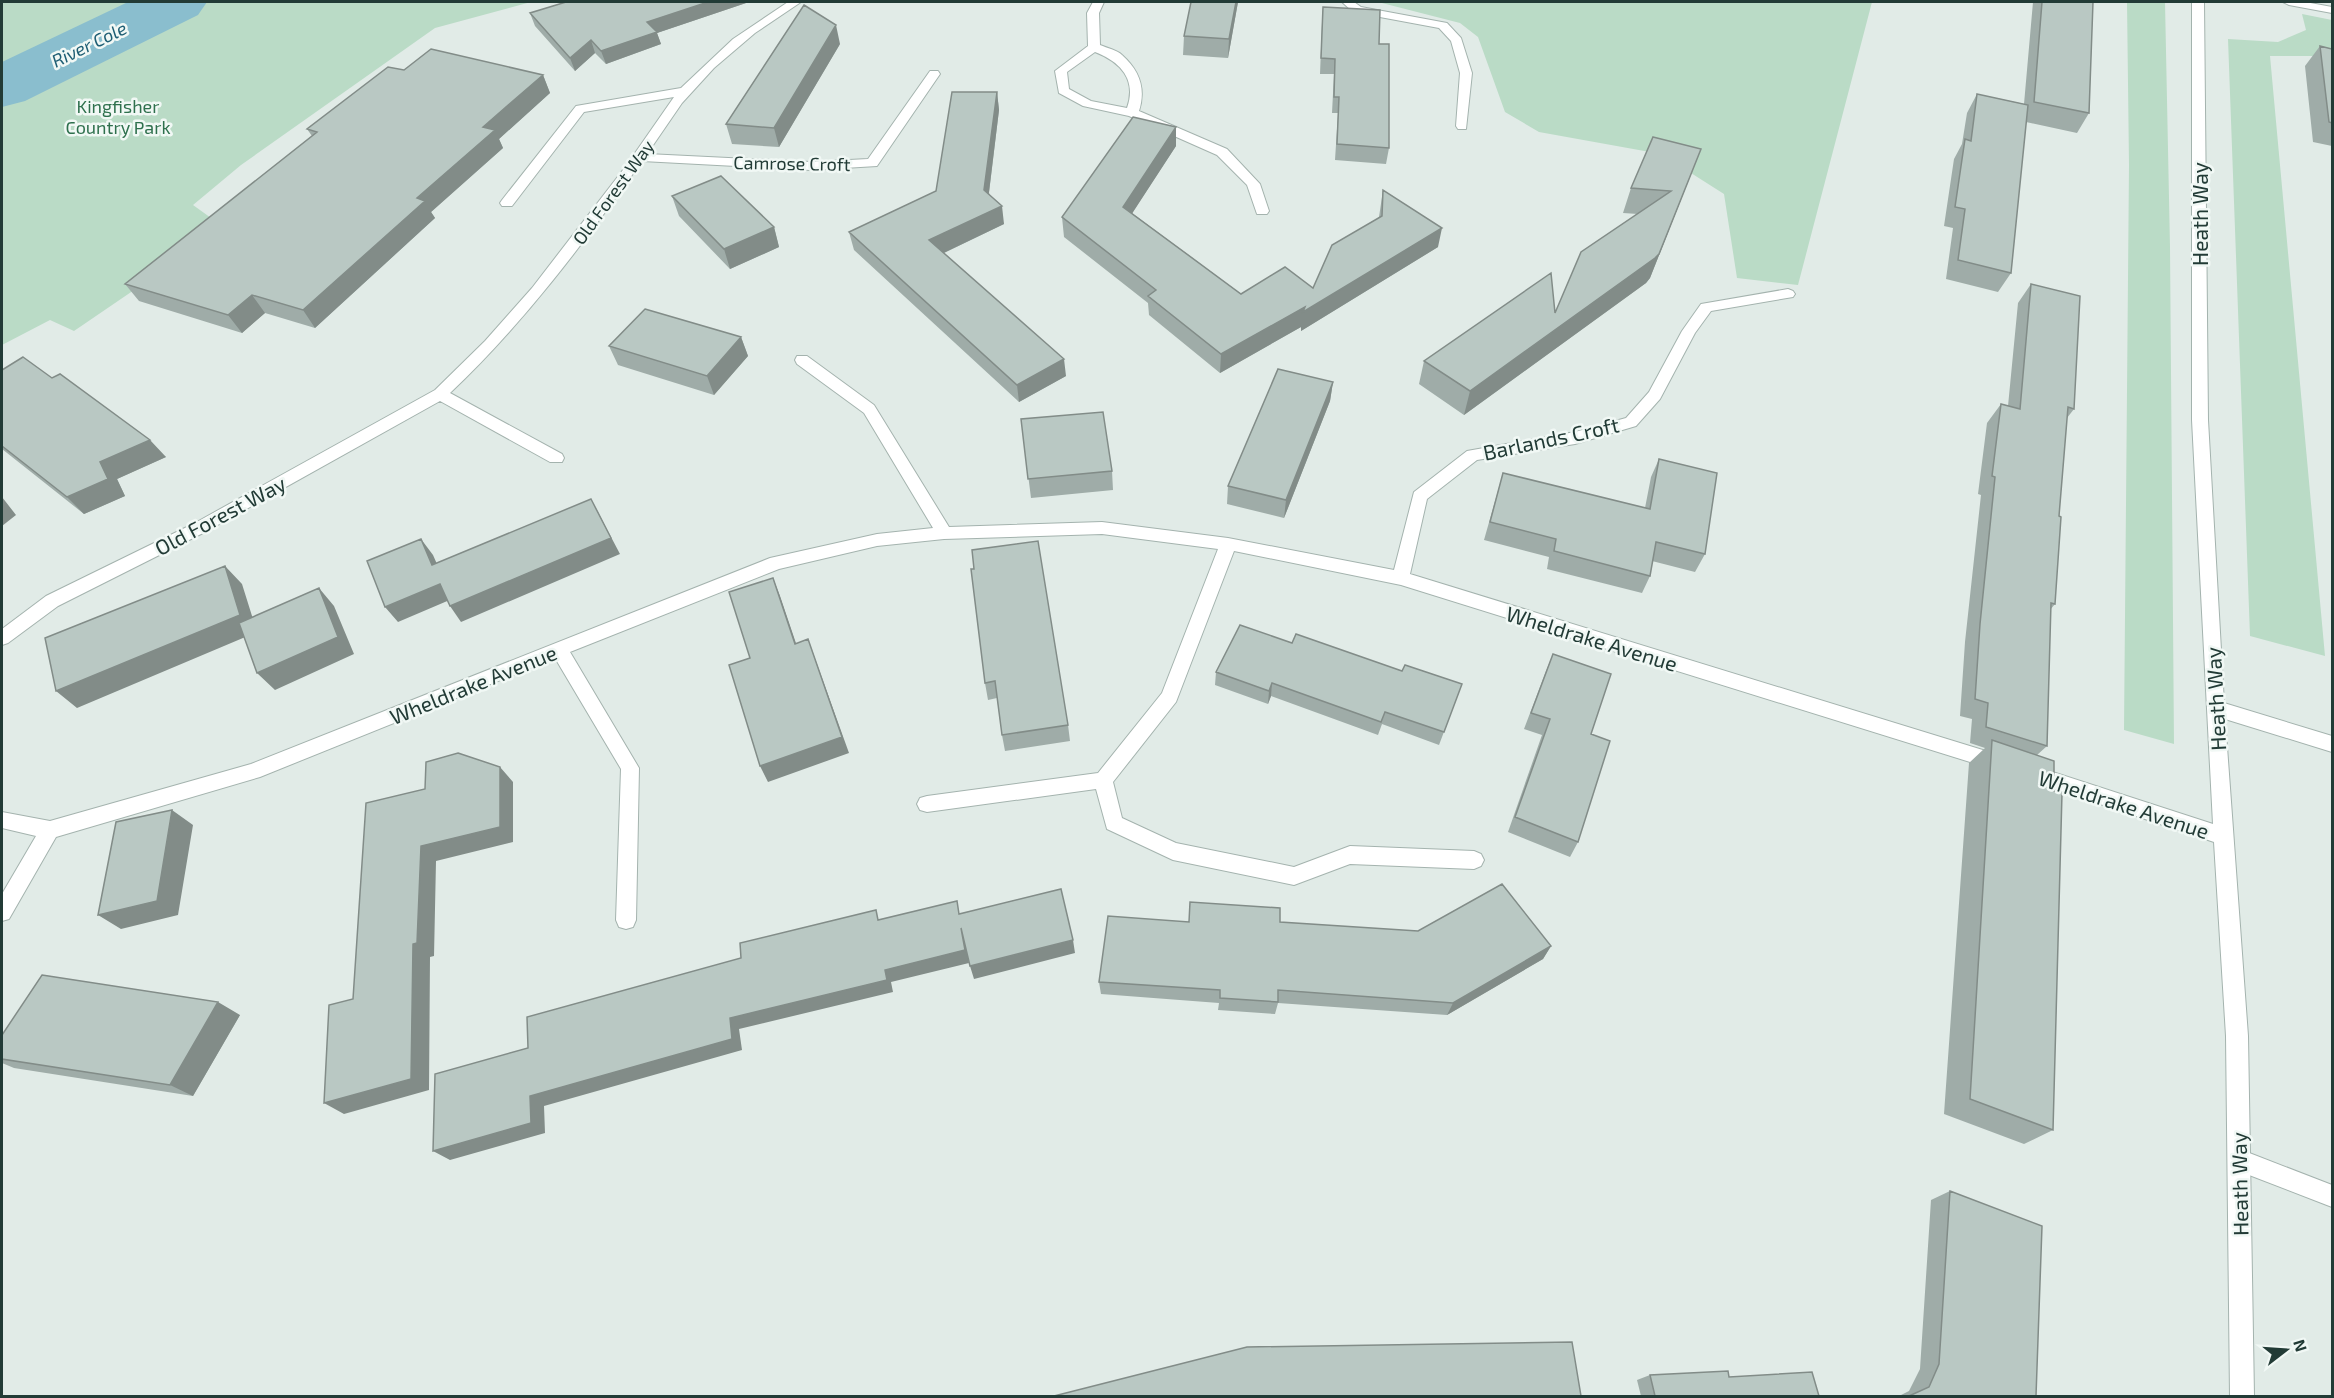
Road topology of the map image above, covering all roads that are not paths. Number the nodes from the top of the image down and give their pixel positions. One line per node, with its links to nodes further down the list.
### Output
1 (795, 2): 9 (street, Old Forest Way)
2 (1098, 2): 7 (street)
3 (1348, 2): 11 (street)
4 (2198, 2): 24 (street, Heath Way)
5 (2289, 2): 6 (street)
6 (2332, 9)
7 (1094, 47): 10 (street); 10 (street)
8 (934, 74): 12 (street, Camrose Croft)
9 (685, 91): 12 (street, Old Forest Way); 13 (street)
10 (1132, 113): 14 (street)
11 (1462, 126)
12 (639, 158): 17 (street, Old Forest Way)
13 (507, 203)
14 (1262, 211)
15 (1788, 294): 21 (street, Barlands Croft)
16 (802, 360): 19 (street)
17 (440, 394): 18 (street); 22 (street, Old Forest Way)
18 (556, 458)
19 (944, 533): 20 (street, Wheldrake Avenue); 23 (street, Wheldrake Avenue)
20 (1228, 544): 21 (street, Wheldrake Avenue); 26 (street)
21 (1401, 578): 30 (street, Wheldrake Avenue)
22 (2, 638)
23 (559, 649): 29 (street, Wheldrake Avenue); 33 (street)
24 (2215, 708): 25 (street); 30 (street, Heath Way)
25 (2332, 744)
26 (1103, 780): 27 (street); 31 (street)
27 (927, 804)
28 (2, 820): 29 (street, Wheldrake Avenue)
29 (50, 830): 32 (street)
30 (2223, 836): 34 (street, Heath Way)
31 (1474, 860)
32 (2, 912)
33 (626, 920)
34 (2239, 1160): 35 (street); 36 (street, Heath Way)
35 (2332, 1196)
36 (2242, 1396)

